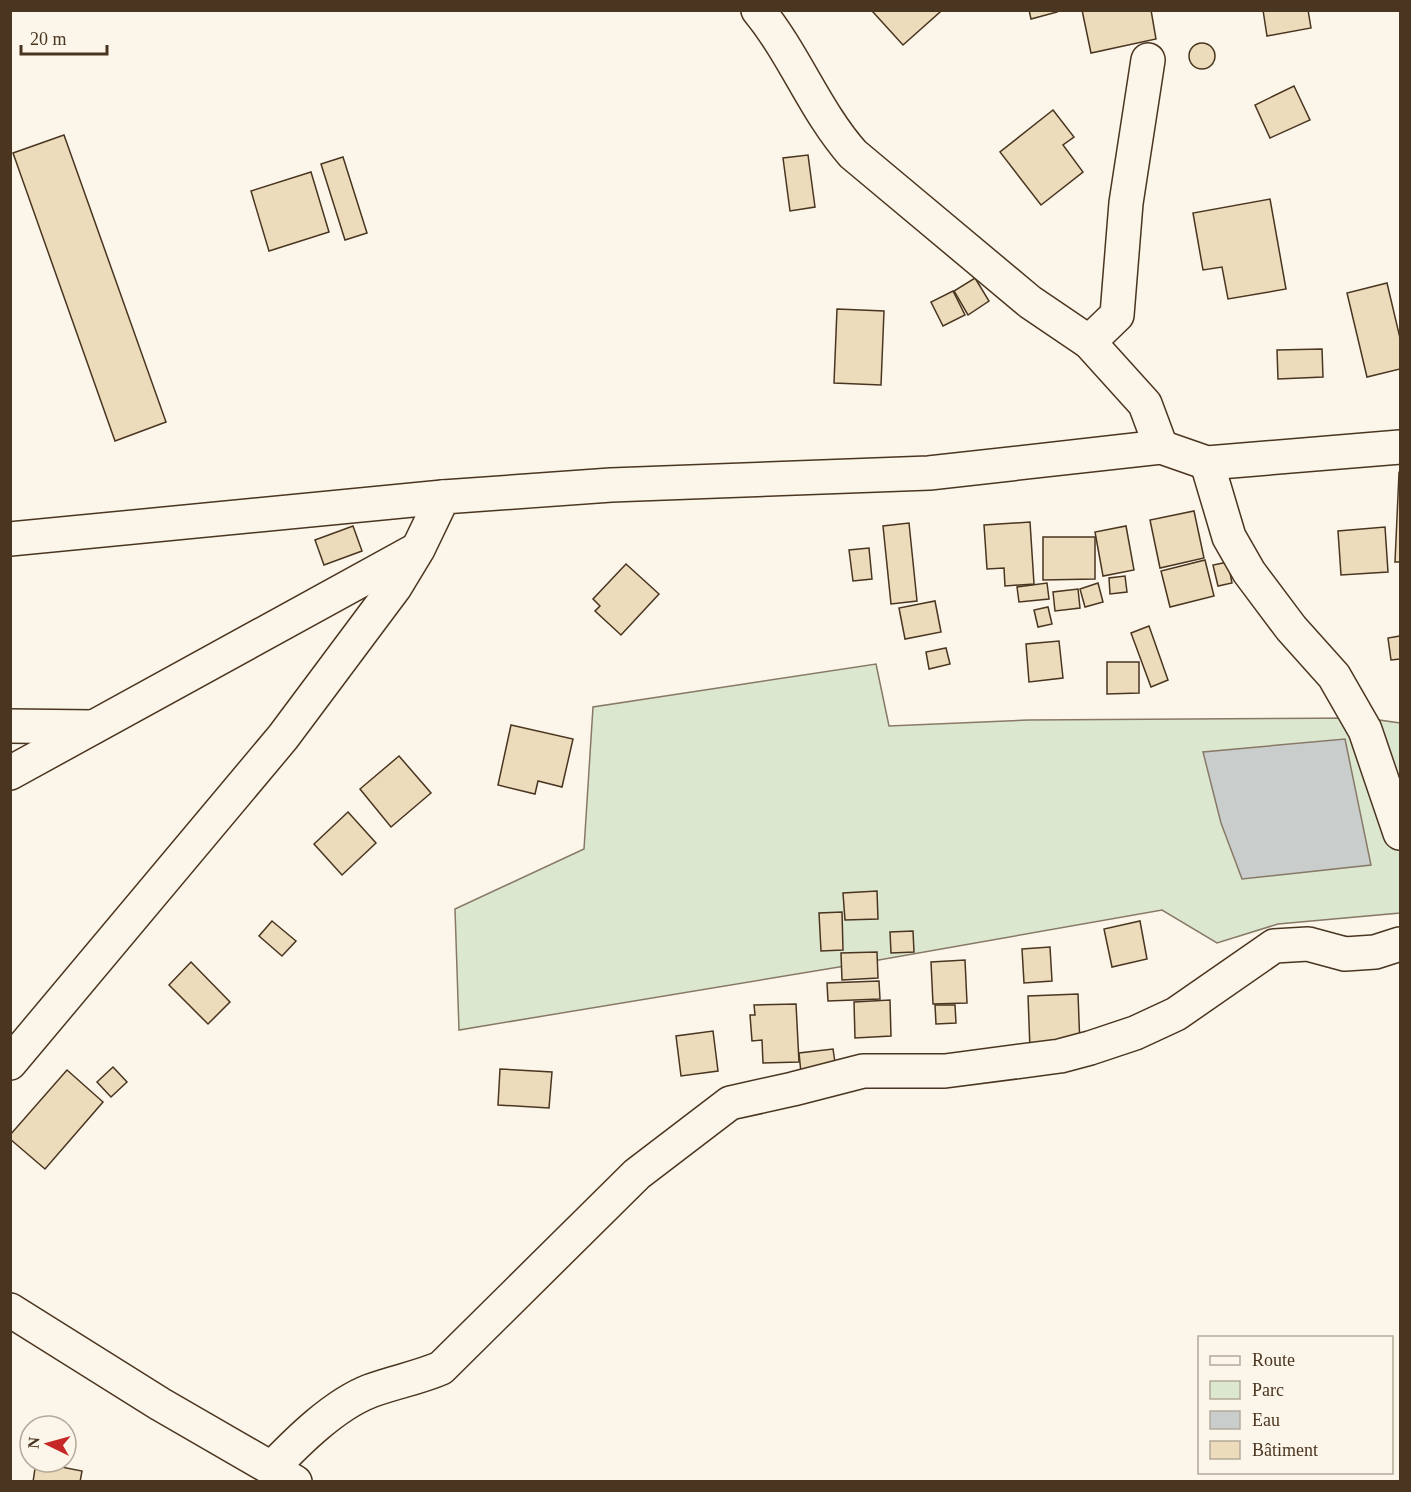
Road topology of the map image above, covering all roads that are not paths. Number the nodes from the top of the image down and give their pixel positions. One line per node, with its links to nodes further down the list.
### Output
1 (758, 10): 3 (street)
2 (1148, 60): 3 (street)
3 (1089, 342): 4 (street)
4 (1161, 447): 6 (street); 7 (street)
5 (1401, 447): 6 (street)
6 (1207, 463): 13 (street)
7 (443, 497): 8 (street); 9 (street)
8 (10, 539)
9 (418, 549): 11 (street); 15 (street)
10 (10, 726): 11 (street)
11 (95, 727): 12 (street)
12 (10, 773)
13 (1401, 833)
14 (1401, 944): 17 (street)
15 (10, 1063)
16 (10, 1310): 17 (street)
17 (283, 1475)

